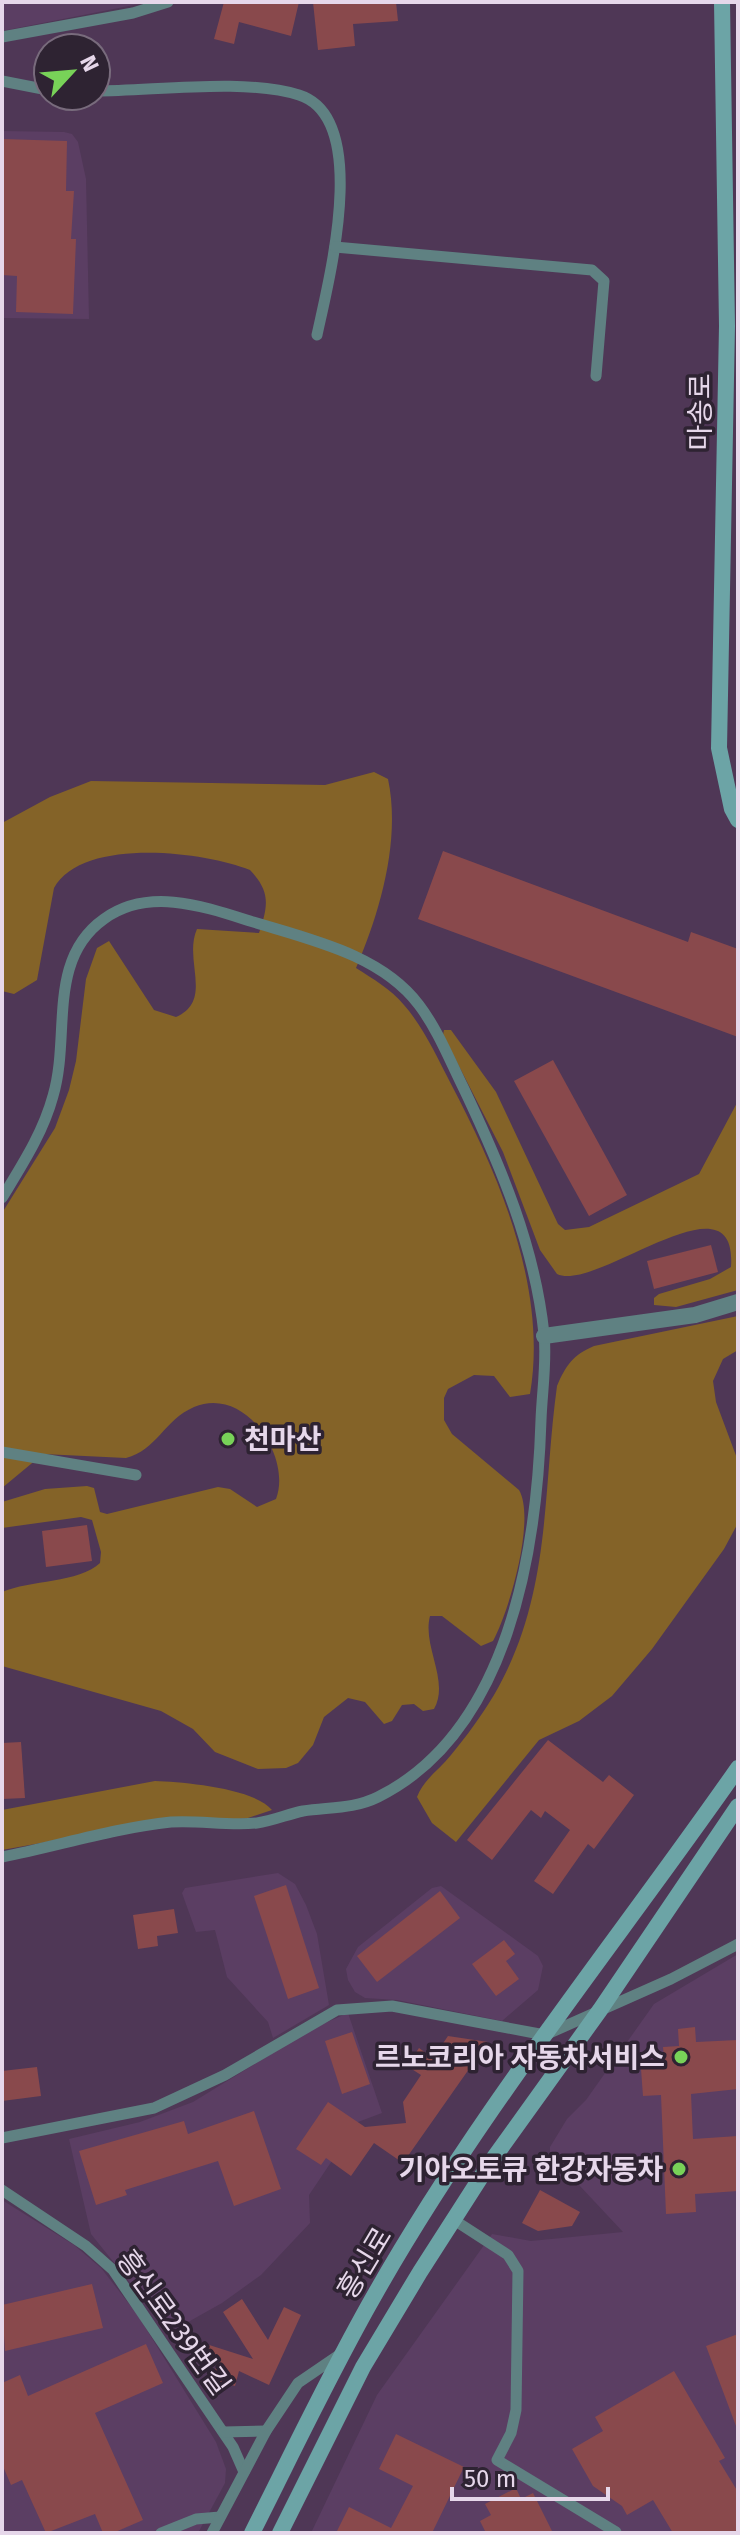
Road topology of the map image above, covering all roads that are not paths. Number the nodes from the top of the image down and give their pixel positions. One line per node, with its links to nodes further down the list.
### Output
1 (168, 2): 3 (lane)
2 (722, 2): 10 (main road, 마송로)
3 (2, 37)
4 (2, 81): 5 (lane)
5 (32, 87)
6 (112, 91): 7 (lane)
7 (335, 247): 8 (lane); 9 (lane)
8 (317, 335)
9 (596, 376)
10 (738, 820)
11 (2, 1198): 13 (lane)
12 (738, 1302): 13 (street)
13 (544, 1336): 18 (lane)
14 (2, 1452): 15 (lane)
15 (136, 1475)
16 (738, 1768): 21 (main road, 흥신로)
17 (738, 1806): 20 (main road, 흥신로)
18 (2, 1857)
19 (738, 1944): 20 (lane)
20 (600, 2010): 21 (lane); 24 (main road, 흥신로)
21 (545, 2035): 22 (lane); 25 (main road, 흥신로)
22 (2, 2138)
23 (2, 2190): 27 (lane, 흥신로239번길)
24 (454, 2220): 30 (lane); 34 (main road, 흥신로)
25 (343, 2352): 26 (lane); 33 (main road, 흥신로)
26 (266, 2431): 27 (lane); 28 (lane)
27 (224, 2432): 28 (lane, 흥신로239번길)
28 (244, 2472): 29 (lane)
29 (220, 2517): 31 (lane); 32 (lane)
30 (616, 2532)
31 (161, 2533)
32 (212, 2533)
33 (252, 2533)
34 (280, 2533)

